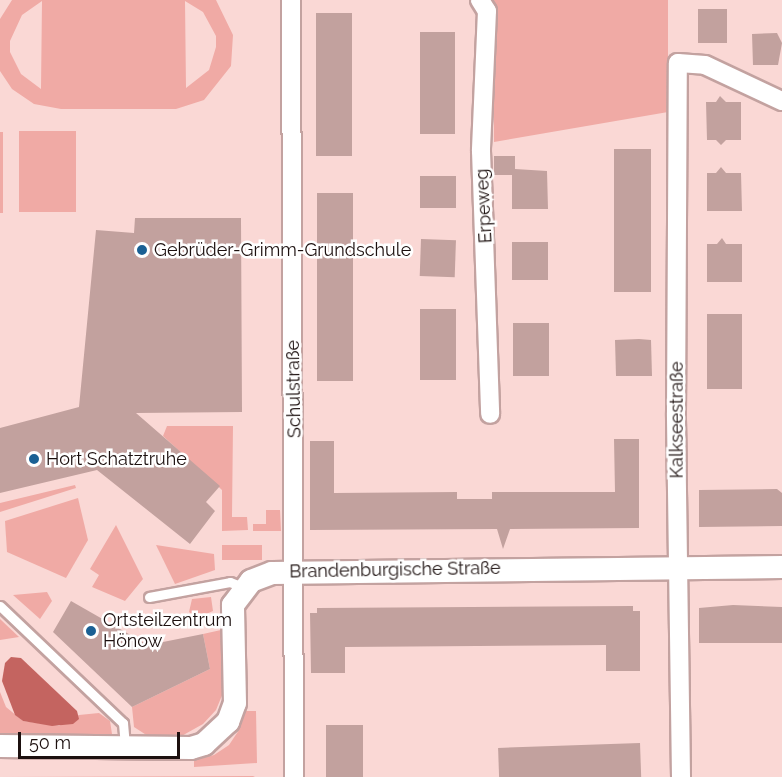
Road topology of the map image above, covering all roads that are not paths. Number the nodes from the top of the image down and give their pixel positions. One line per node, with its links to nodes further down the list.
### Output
1 (291, 0): 7 (street, Schulstraße)
2 (480, 0): 4 (street, Erpeweg)
3 (782, 101): 5 (street, Kalkseestraße)
4 (490, 414)
5 (678, 567): 6 (street, Brandenburgische Straße); 7 (street, Brandenburgische Straße); 14 (street, Kalkseestraße)
6 (782, 567)
7 (293, 570): 8 (street, Brandenburgische Straße); 13 (street, Schulstraße)
8 (245, 588): 9 (lane); 12 (street)
9 (148, 597)
10 (0, 606): 12 (lane)
11 (0, 746): 12 (street)
12 (125, 748)
13 (294, 777)
14 (681, 777)

